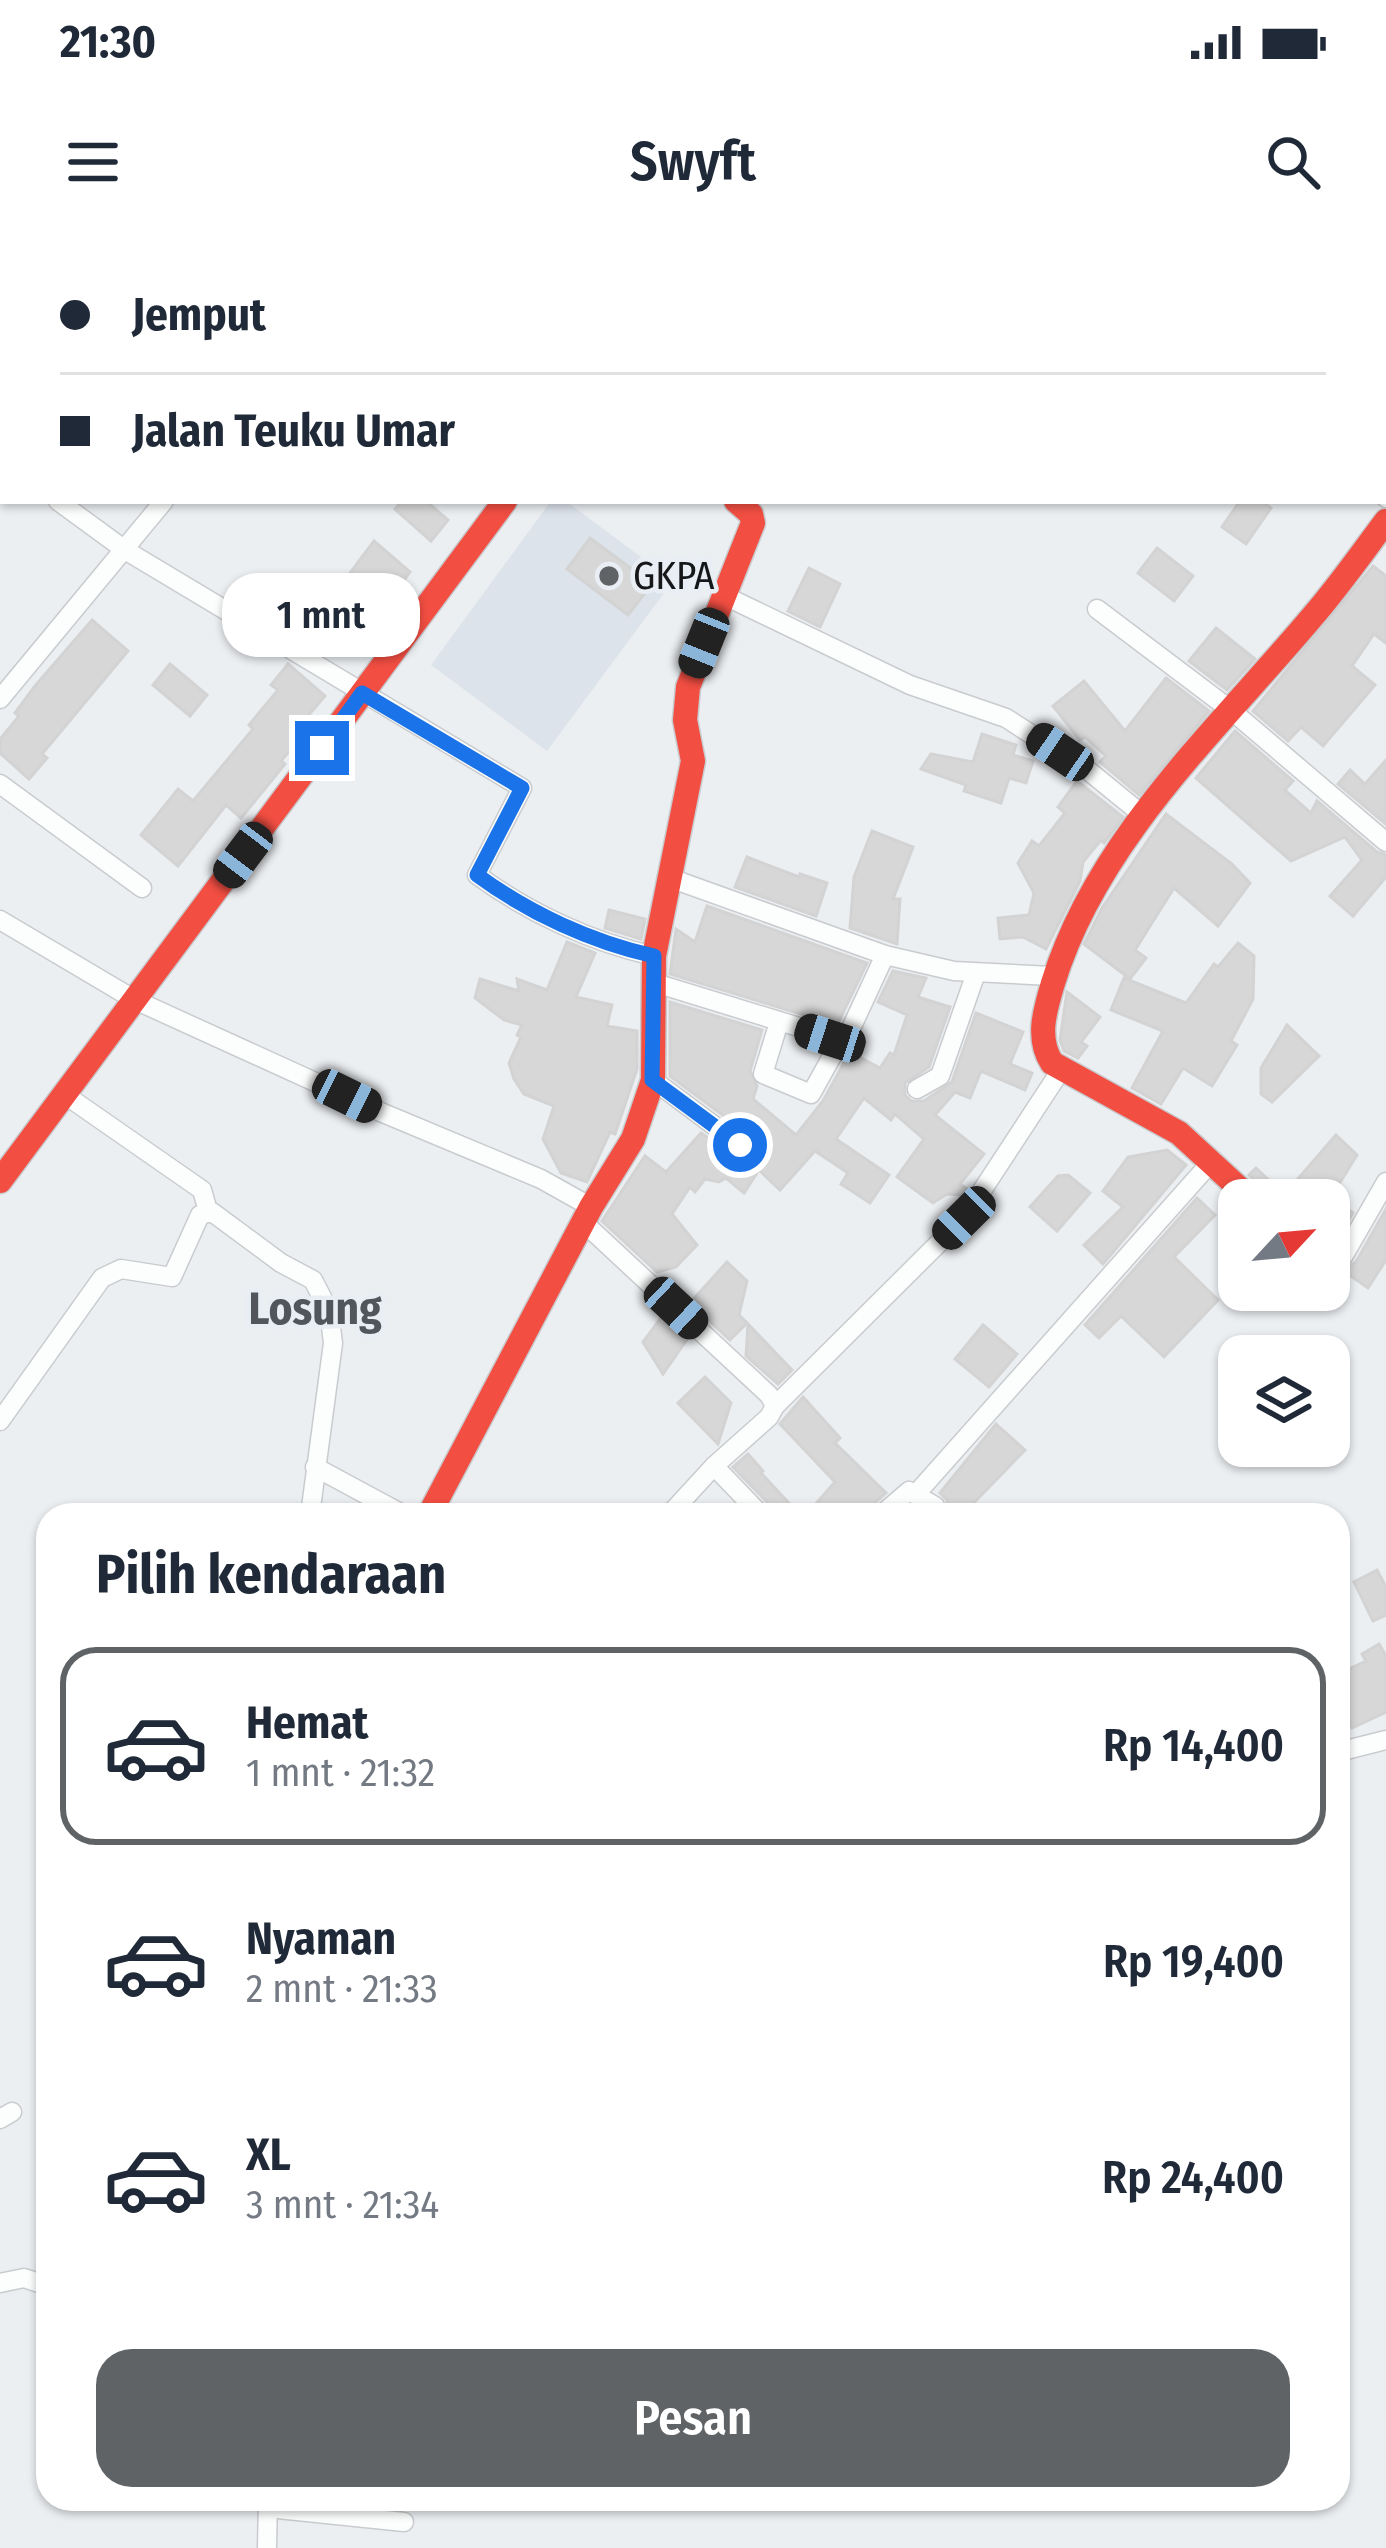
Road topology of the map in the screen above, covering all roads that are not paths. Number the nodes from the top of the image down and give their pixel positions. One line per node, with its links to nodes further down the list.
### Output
1 (62, 504): 6 (street)
2 (162, 504): 6 (street)
3 (503, 504): 9 (street)
4 (739, 504): 7 (street)
5 (1386, 521): 11 (street)
6 (125, 550): 9 (street); 10 (street)
7 (725, 596): 13 (street); 15 (street)
8 (1097, 609): 11 (street)
9 (362, 693): 19 (street); 22 (street)
10 (0, 699)
11 (1232, 711): 13 (street); 14 (street)
12 (0, 784): 16 (street)
13 (1144, 815): 21 (street)
14 (1386, 842)
15 (668, 878): 18 (street); 19 (street)
16 (142, 888)
17 (0, 920): 22 (street)
18 (885, 955): 20 (street); 24 (street)
19 (653, 969): 23 (street); 26 (street)
20 (976, 974): 21 (street); 27 (street)
21 (1052, 976): 25 (street)
22 (135, 1000): 28 (street); 35 (street)
23 (778, 1022): 24 (street); 24 (street)
24 (841, 1040)
25 (1061, 1070): 30 (street); 38 (street)
26 (652, 1080): 29 (street); 35 (street)
27 (917, 1089)
28 (64, 1094): 32 (street); 34 (street)
29 (740, 1145)
30 (1213, 1160): 31 (street); 42 (street)
31 (1232, 1179)
32 (0, 1180)
33 (1386, 1182): 36 (street)
34 (208, 1211): 37 (street); 41 (street)
35 (587, 1214): 38 (street); 45 (street)
36 (1350, 1245)
37 (7, 1400): 39 (street)
38 (776, 1406): 40 (street)
39 (0, 1421)
40 (714, 1466): 46 (street); 47 (street)
41 (315, 1467): 43 (street); 44 (street)
42 (916, 1494): 48 (street); 49 (street)
43 (311, 1503)
44 (382, 1503)
45 (435, 1503)
46 (680, 1503)
47 (749, 1503)
48 (893, 1503)
49 (930, 1503)
50 (1386, 1739): 51 (street)
51 (1350, 1750)
52 (36, 2282): 53 (street)
53 (0, 2283)
54 (268, 2511): 57 (street)
55 (321, 2511): 56 (street)
56 (404, 2522)
57 (267, 2548)

